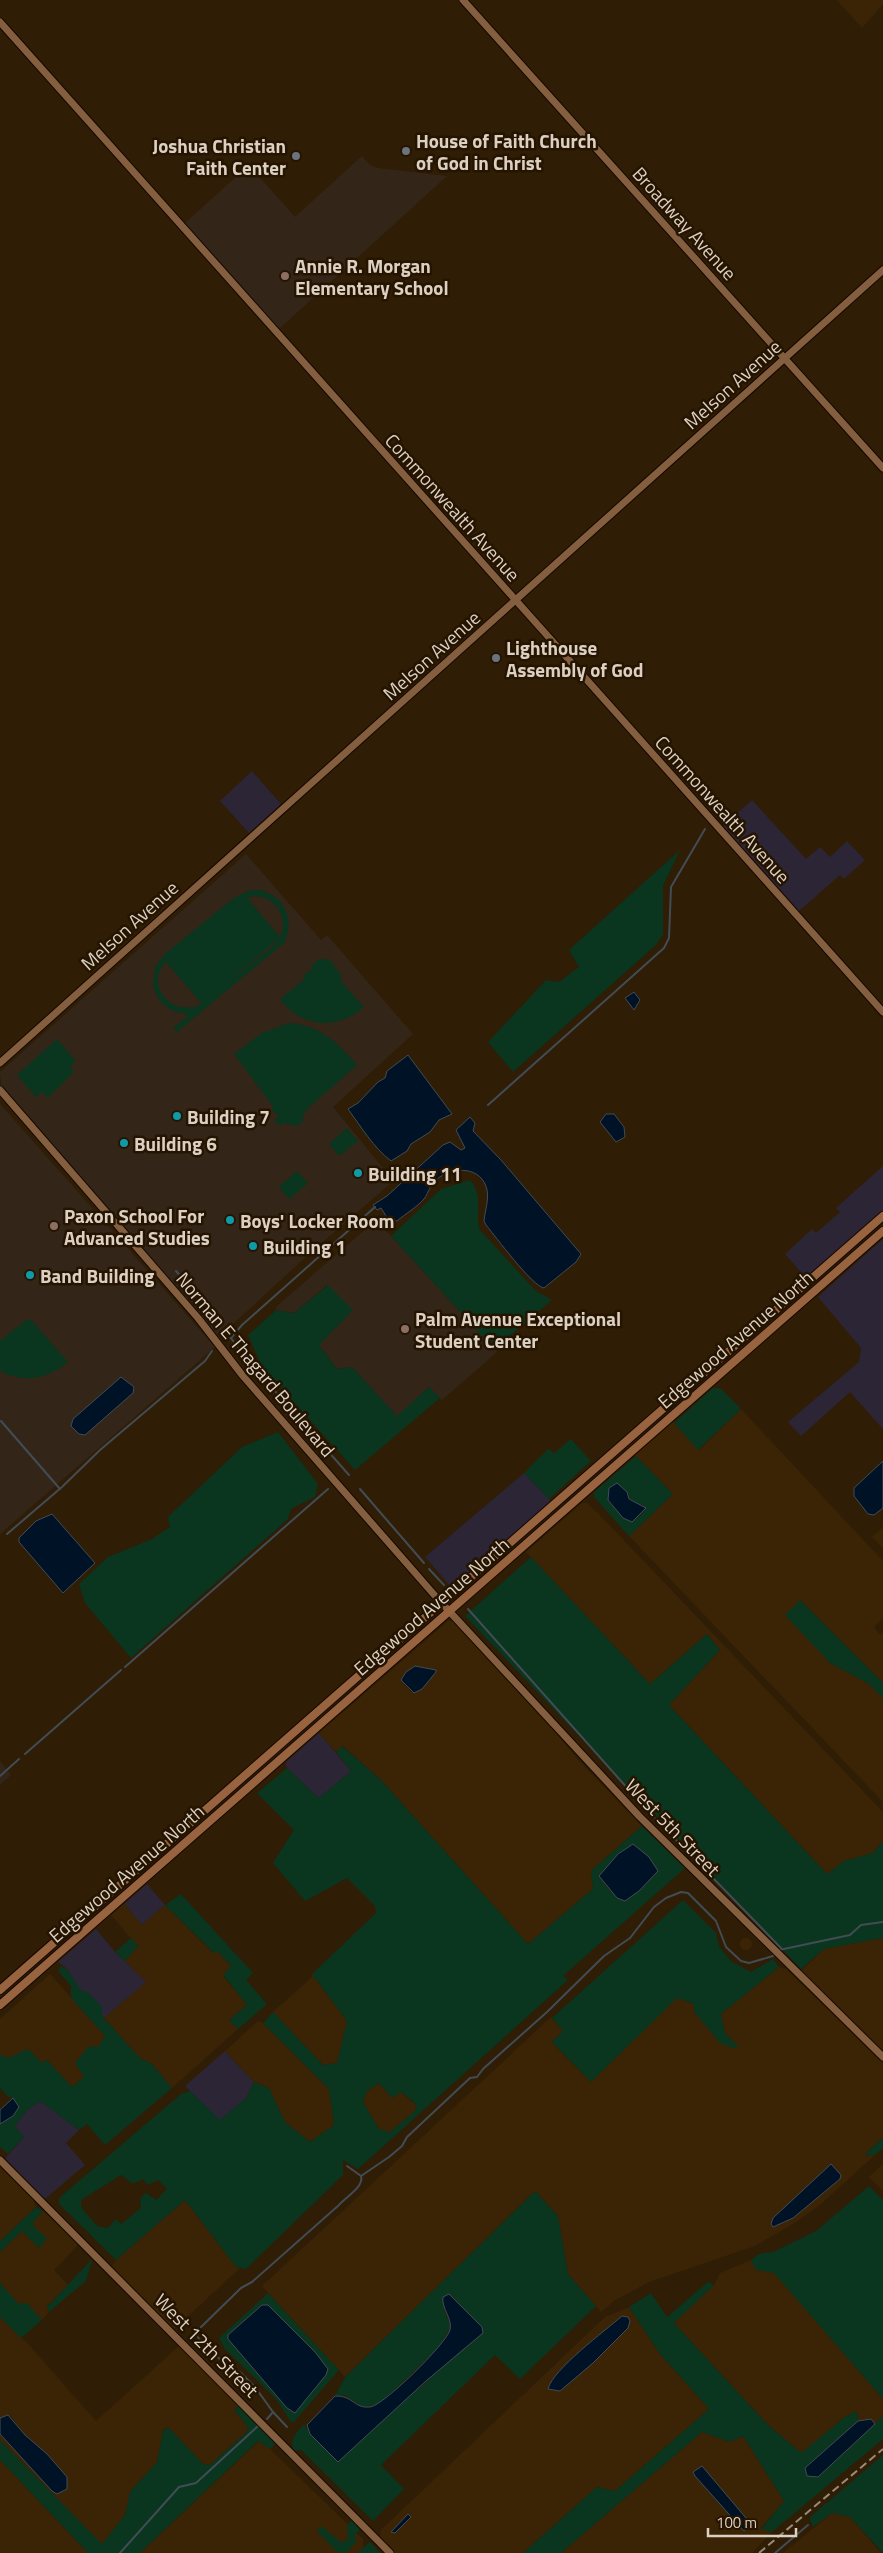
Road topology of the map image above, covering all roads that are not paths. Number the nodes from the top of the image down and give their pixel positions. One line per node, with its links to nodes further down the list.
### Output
1 (463, 0): 4 (street, Broadway Avenue)
2 (0, 22): 6 (street, Commonwealth Avenue)
3 (883, 270): 4 (street, Melson Avenue)
4 (785, 358): 5 (street, Broadway Avenue); 6 (street, Melson Avenue)
5 (883, 468)
6 (515, 601): 7 (street, Commonwealth Avenue); 8 (street, Melson Avenue)
7 (883, 1012)
8 (0, 1063)
9 (0, 1090): 12 (street, Norman E Thagard Boulevard)
10 (883, 1216): 12 (main road, Edgewood Avenue North)
11 (883, 1231): 13 (main road, Edgewood Avenue North)
12 (442, 1603): 13 (street, Norman E Thagard Boulevard); 14 (main road, Edgewood Avenue North)
13 (450, 1612): 15 (main road, Edgewood Avenue North); 16 (street, West 5th Street)
14 (0, 1990)
15 (0, 2005)
16 (883, 2057)
17 (0, 2160): 18 (street, West 12th Street)
18 (390, 2553)

